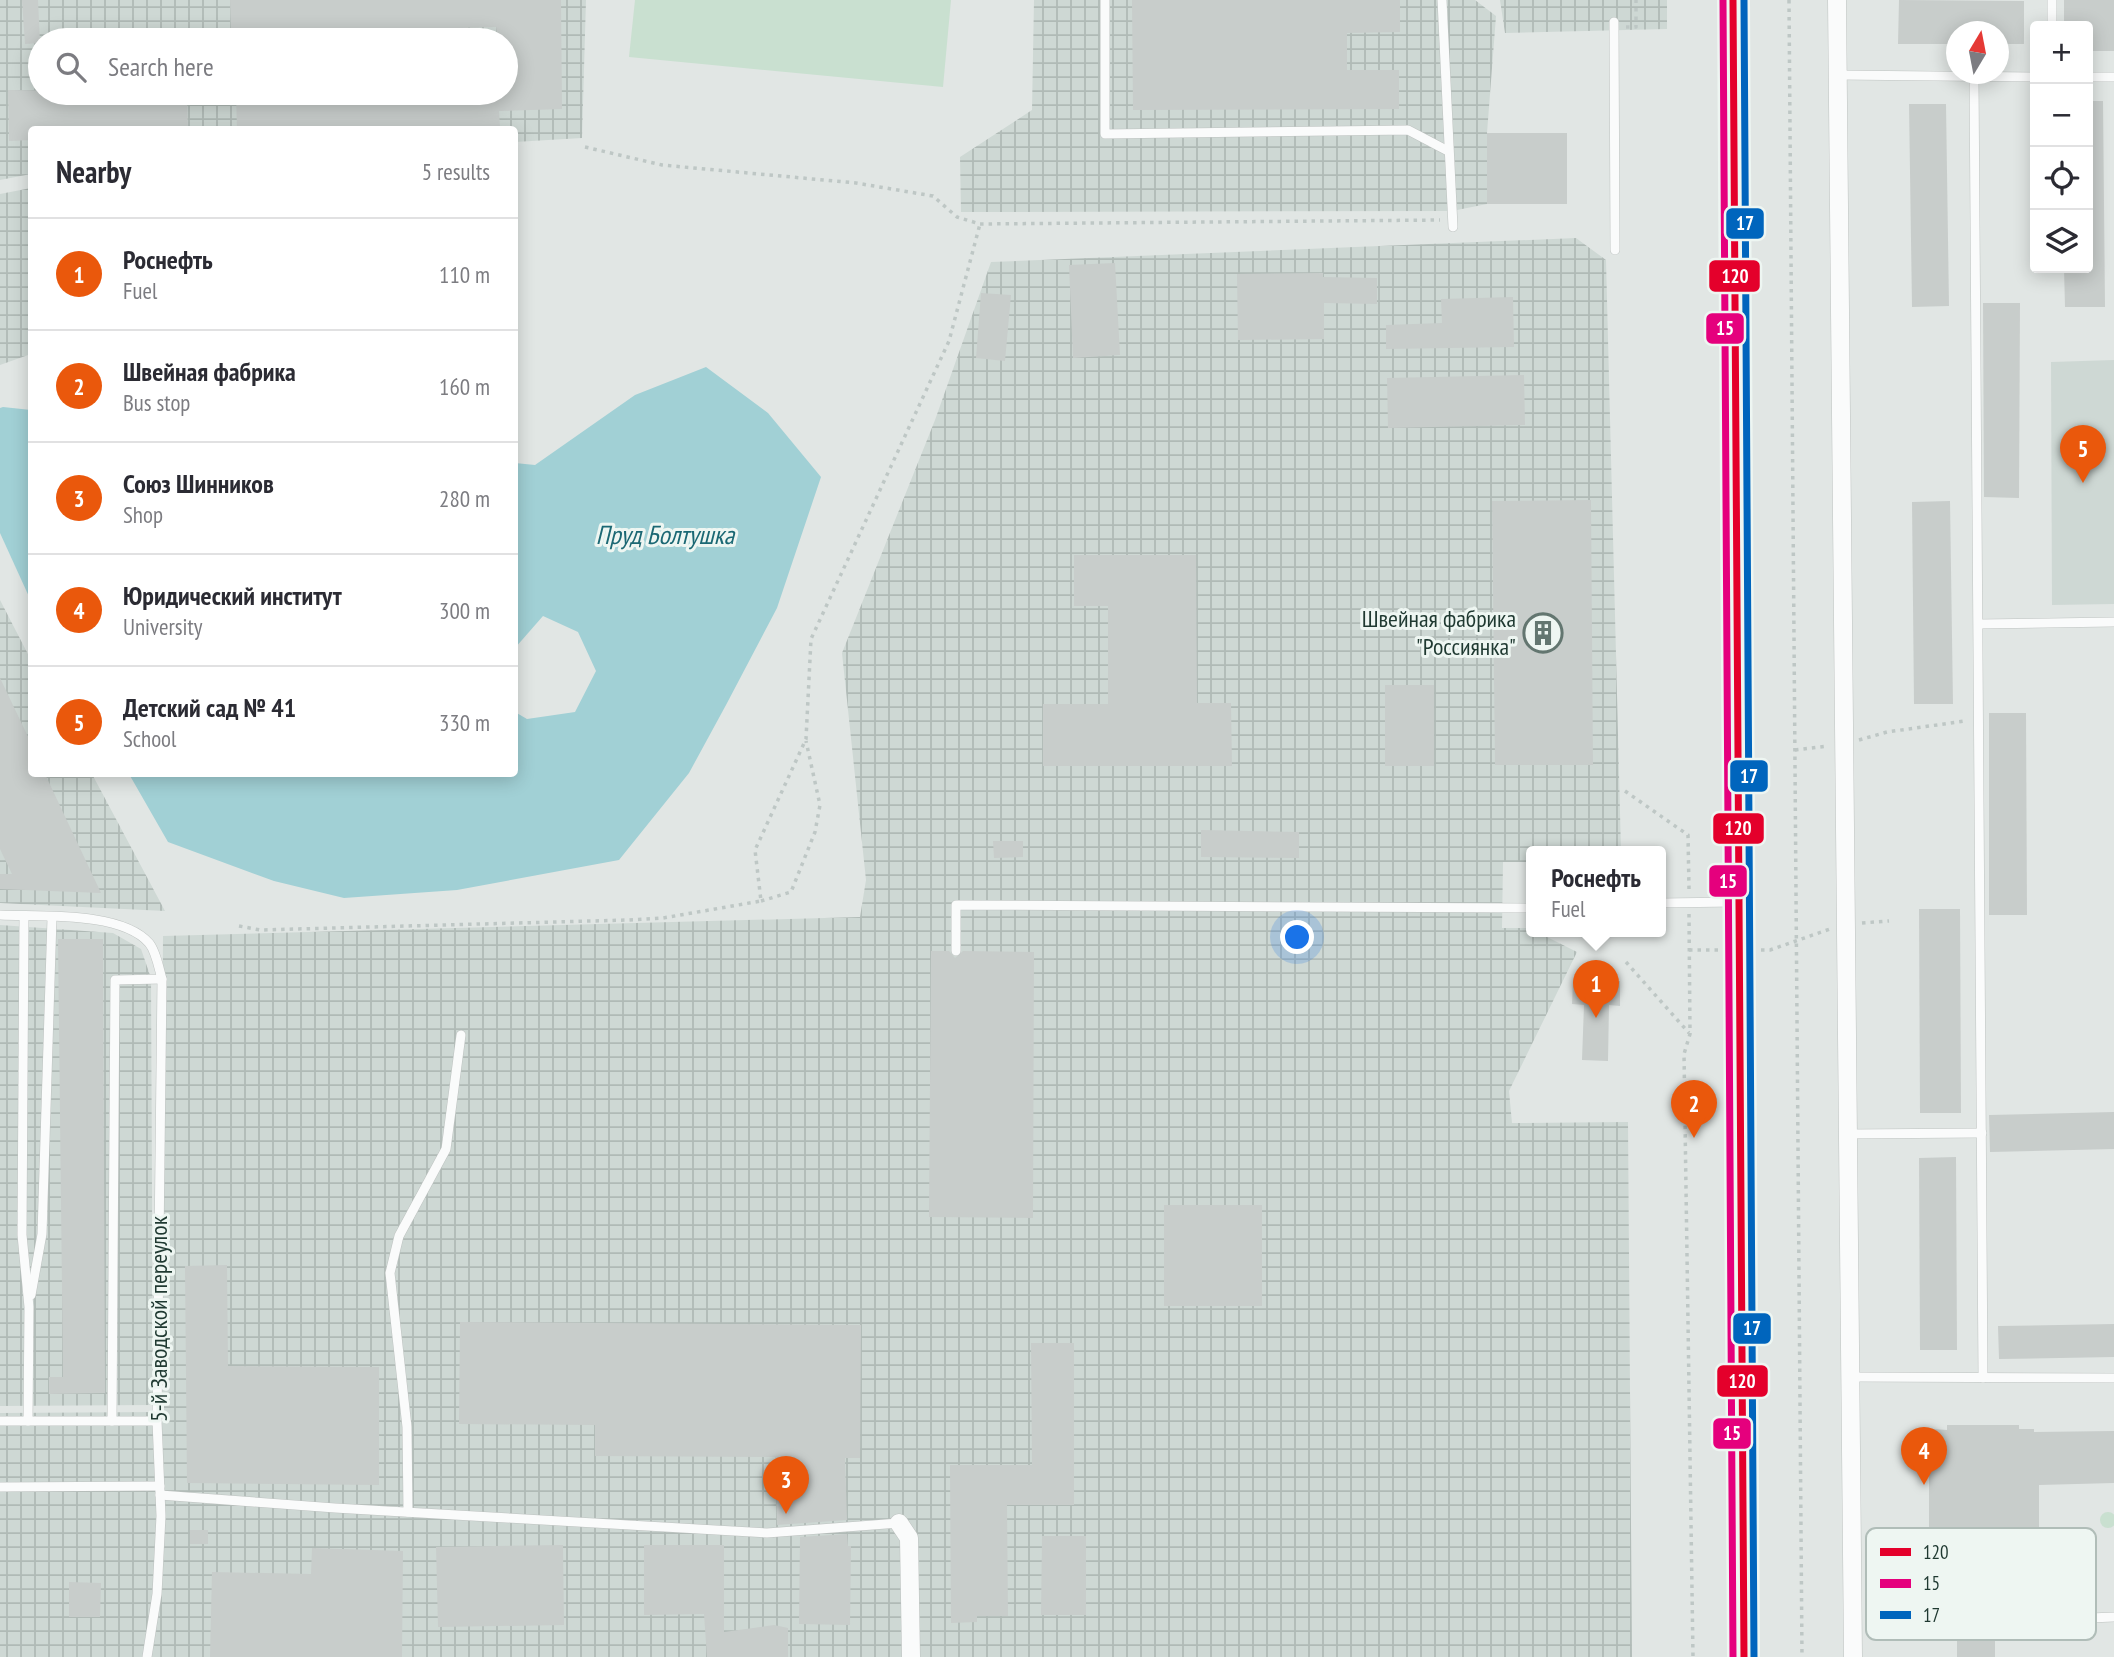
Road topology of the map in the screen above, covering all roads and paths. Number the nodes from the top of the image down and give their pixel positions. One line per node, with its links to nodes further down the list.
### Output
1 (1105, 0): 18 (lane)
2 (1442, 0): 18 (lane)
3 (1636, 0): 9 (path)
4 (1733, 0): 30 (main road)
5 (1789, 0): 39 (path)
6 (1837, 0): 10 (street)
7 (2052, 0): 8 (lane)
8 (2052, 21)
9 (1614, 25): 21 (lane)
10 (1838, 75): 11 (lane); 37 (street)
11 (1946, 76)
12 (2009, 76): 13 (lane)
13 (2030, 76)
14 (2093, 77): 15 (lane)
15 (2114, 77)
16 (1974, 84): 23 (lane)
17 (585, 147): 20 (path)
18 (1448, 151): 19 (lane)
19 (1453, 223): 20 (path)
20 (980, 224): 26 (path)
21 (1615, 250)
22 (2114, 622): 23 (lane)
23 (1979, 624): 24 (lane)
24 (1979, 719): 25 (path); 47 (lane)
25 (1887, 732)
26 (806, 739): 28 (path); 28 (path)
27 (1625, 791): 29 (path)
28 (761, 901): 38 (path)
29 (1689, 902): 30 (lane); 31 (lane); 40 (path)
30 (1739, 902): 41 (main road)
31 (1666, 903)
32 (1526, 908): 42 (lane)
33 (0, 915): 34 (lane, 5-й Заводской переулок)
34 (24, 917): 35 (lane, 5-й Заводской переулок); 49 (lane)
35 (52, 918): 44 (lane, 5-й Заводской переулок); 49 (lane)
36 (1889, 921): 37 (path)
37 (1846, 923): 39 (path); 48 (street)
38 (239, 926)
39 (1796, 941): 41 (path); 67 (path)
40 (1689, 950): 41 (path); 45 (path)
41 (1739, 950): 66 (main road)
42 (956, 951)
43 (1626, 962): 45 (path)
44 (162, 979): 54 (lane, 5-й Заводской переулок); 56 (lane)
45 (1690, 1034): 65 (path)
46 (461, 1035): 59 (lane)
47 (1982, 1133): 48 (lane); 51 (lane)
48 (1848, 1134): 50 (street)
49 (29, 1307): 55 (lane)
50 (1850, 1377): 51 (lane); 68 (street)
51 (1983, 1378): 52 (lane)
52 (2114, 1378)
53 (0, 1421): 55 (lane)
54 (157, 1421): 56 (lane); 58 (lane, 5-й Заводской переулок)
55 (28, 1422): 56 (lane)
56 (112, 1422)
57 (0, 1487): 58 (lane)
58 (160, 1490): 59 (lane); 63 (lane, 5-й Заводской переулок)
59 (408, 1512): 60 (lane)
60 (899, 1523): 64 (street)
61 (2114, 1617): 62 (lane)
62 (2096, 1618)
63 (147, 1657)
64 (911, 1657)
65 (1693, 1657)
66 (1744, 1657)
67 (1802, 1657)
68 (1853, 1657)

